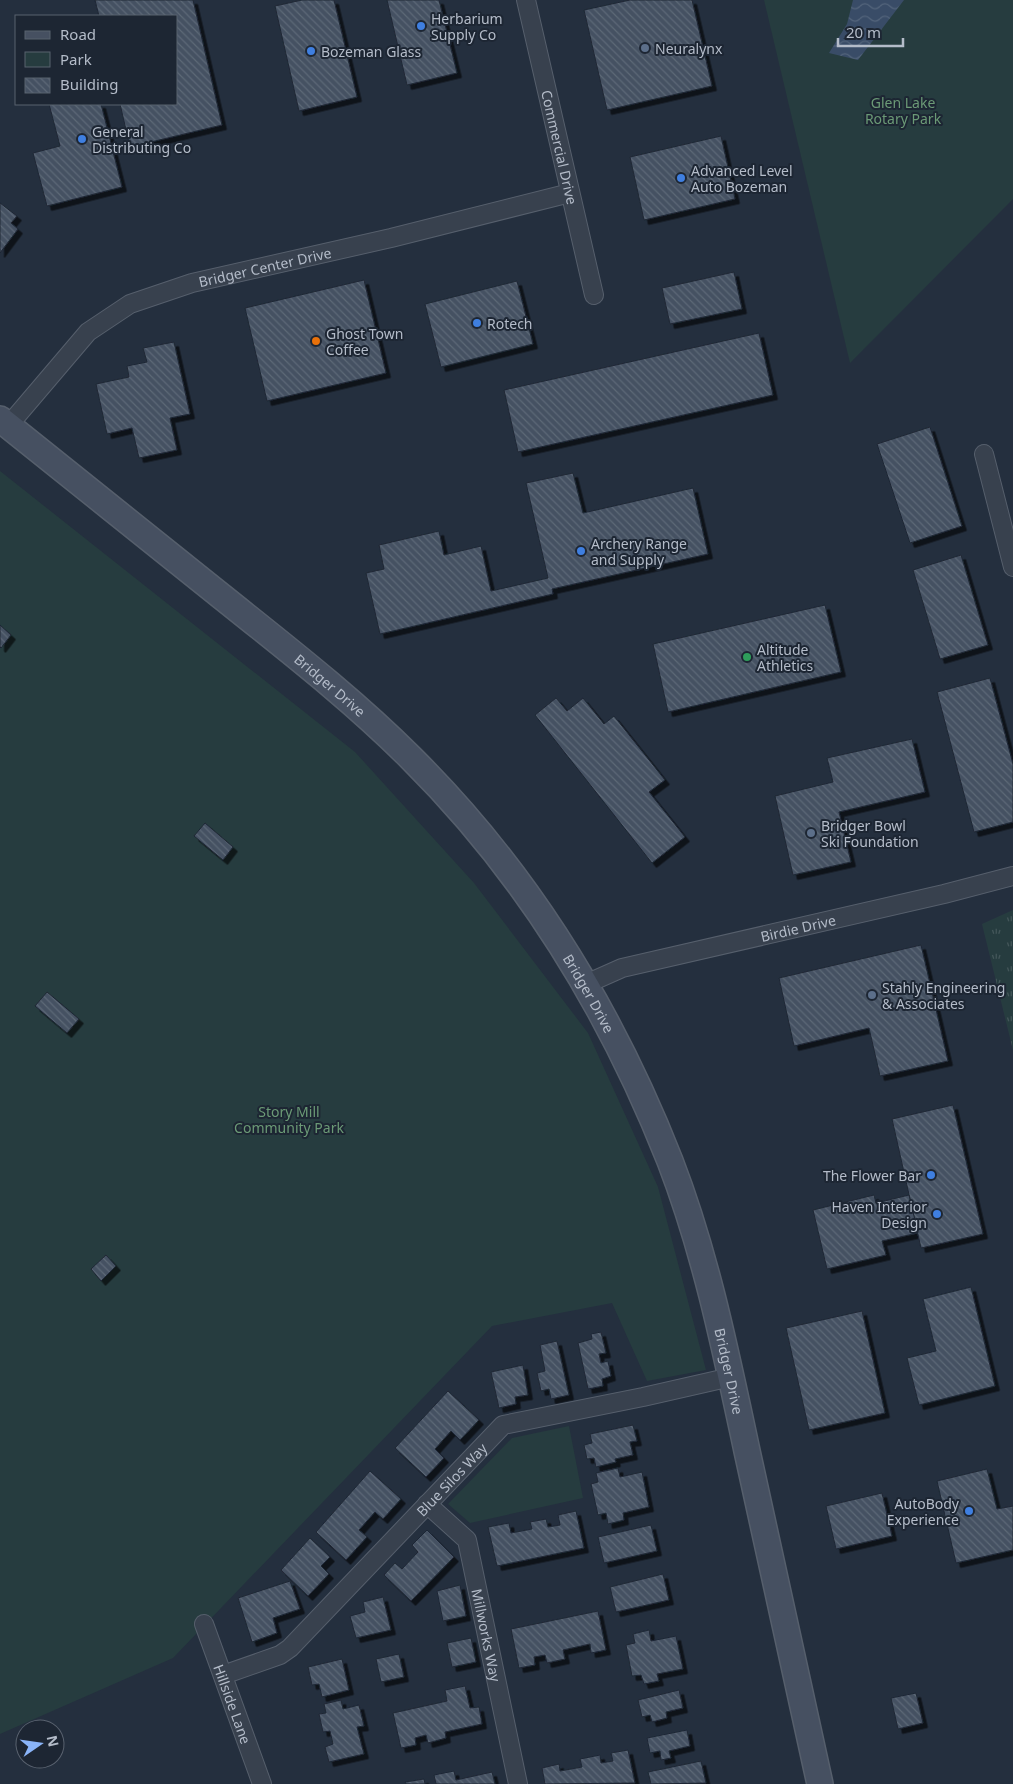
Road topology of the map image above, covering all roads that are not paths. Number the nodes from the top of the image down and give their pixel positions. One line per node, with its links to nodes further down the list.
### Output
1 (526, 0): 2 (street, Commercial Drive)
2 (570, 193): 3 (street, Commercial Drive); 4 (street, Bridger Center Drive)
3 (594, 295)
4 (4, 422): 8 (main road, Bridger Drive)
5 (984, 454): 6 (street)
6 (1013, 567)
7 (1013, 876): 8 (street, Birdie Drive)
8 (586, 984): 9 (main road, Bridger Drive)
9 (731, 1376): 10 (street, Blue Silos Way); 15 (main road, Bridger Drive)
10 (427, 1504): 12 (street, Blue Silos Way); 14 (street, Millworks Way)
11 (204, 1624): 12 (street, Hillside Lane)
12 (223, 1675): 13 (street, Hillside Lane)
13 (262, 1784)
14 (518, 1784)
15 (820, 1784)

